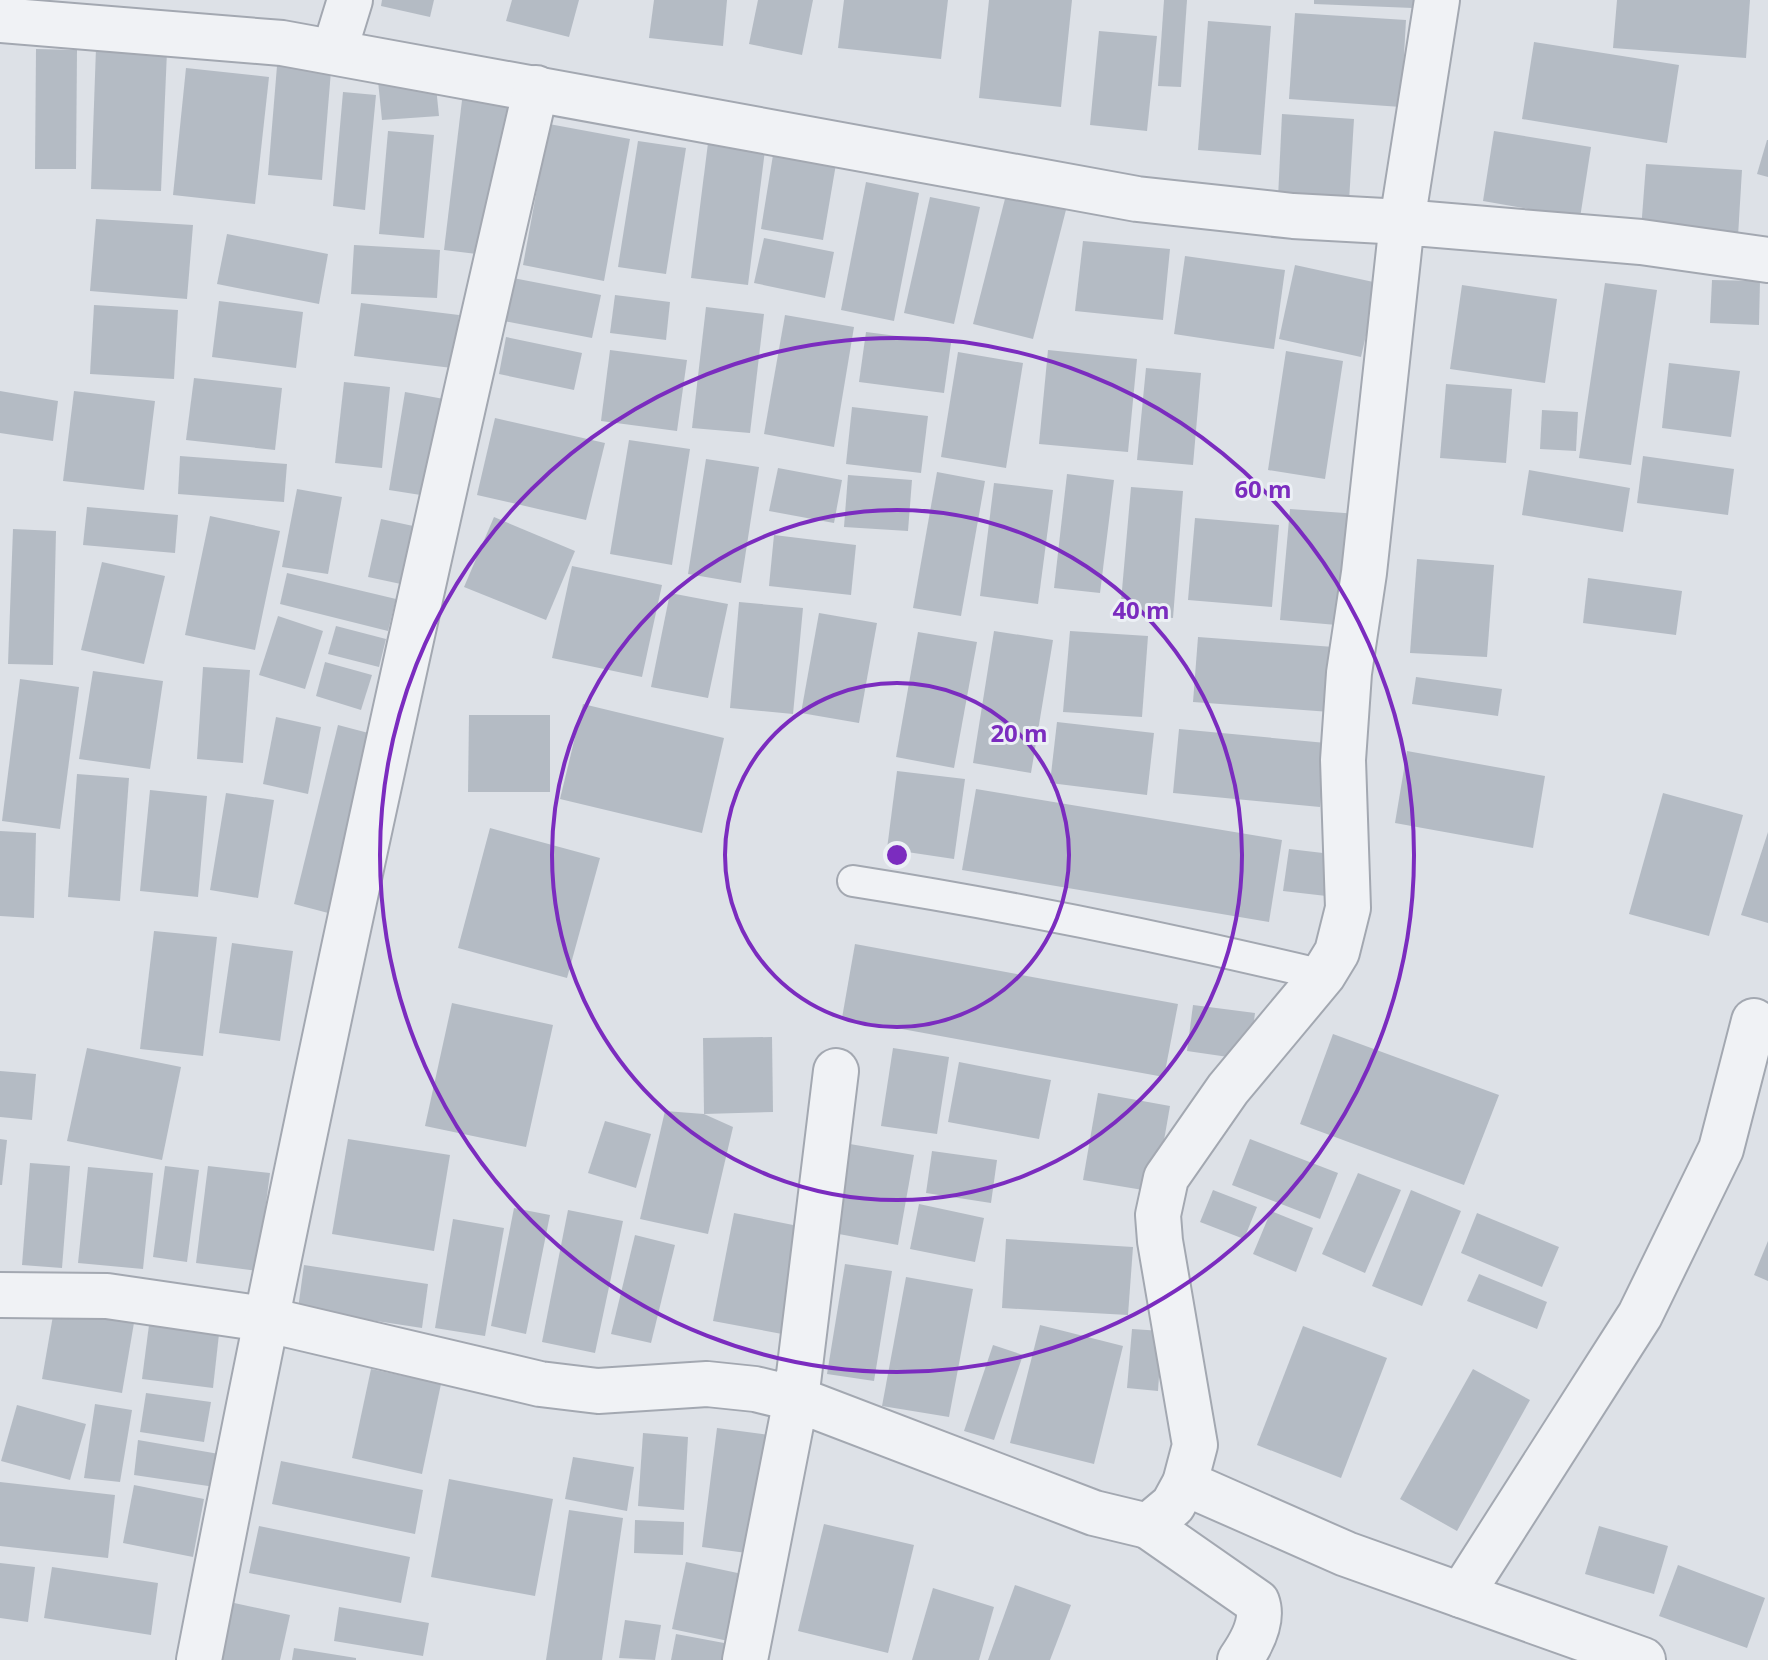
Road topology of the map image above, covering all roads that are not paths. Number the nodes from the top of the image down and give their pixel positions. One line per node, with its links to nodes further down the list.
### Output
1 (350, 0): 4 (street)
2 (1437, 0): 6 (street)
3 (0, 20): 4 (street)
4 (334, 52): 5 (street)
5 (536, 88): 6 (street); 13 (street)
6 (1402, 222): 7 (street); 9 (street)
7 (1768, 260)
8 (853, 881): 9 (lane)
9 (1323, 975): 15 (street)
10 (1754, 1021): 17 (street)
11 (836, 1071): 14 (street)
12 (0, 1295): 13 (street)
13 (264, 1319): 14 (street); 18 (street)
14 (796, 1399): 16 (street); 19 (street)
15 (1185, 1483): 16 (street); 17 (street)
16 (1148, 1526): 20 (street)
17 (1461, 1595): 21 (street)
18 (199, 1660)
19 (745, 1660)
20 (1240, 1660)
21 (1643, 1660)

